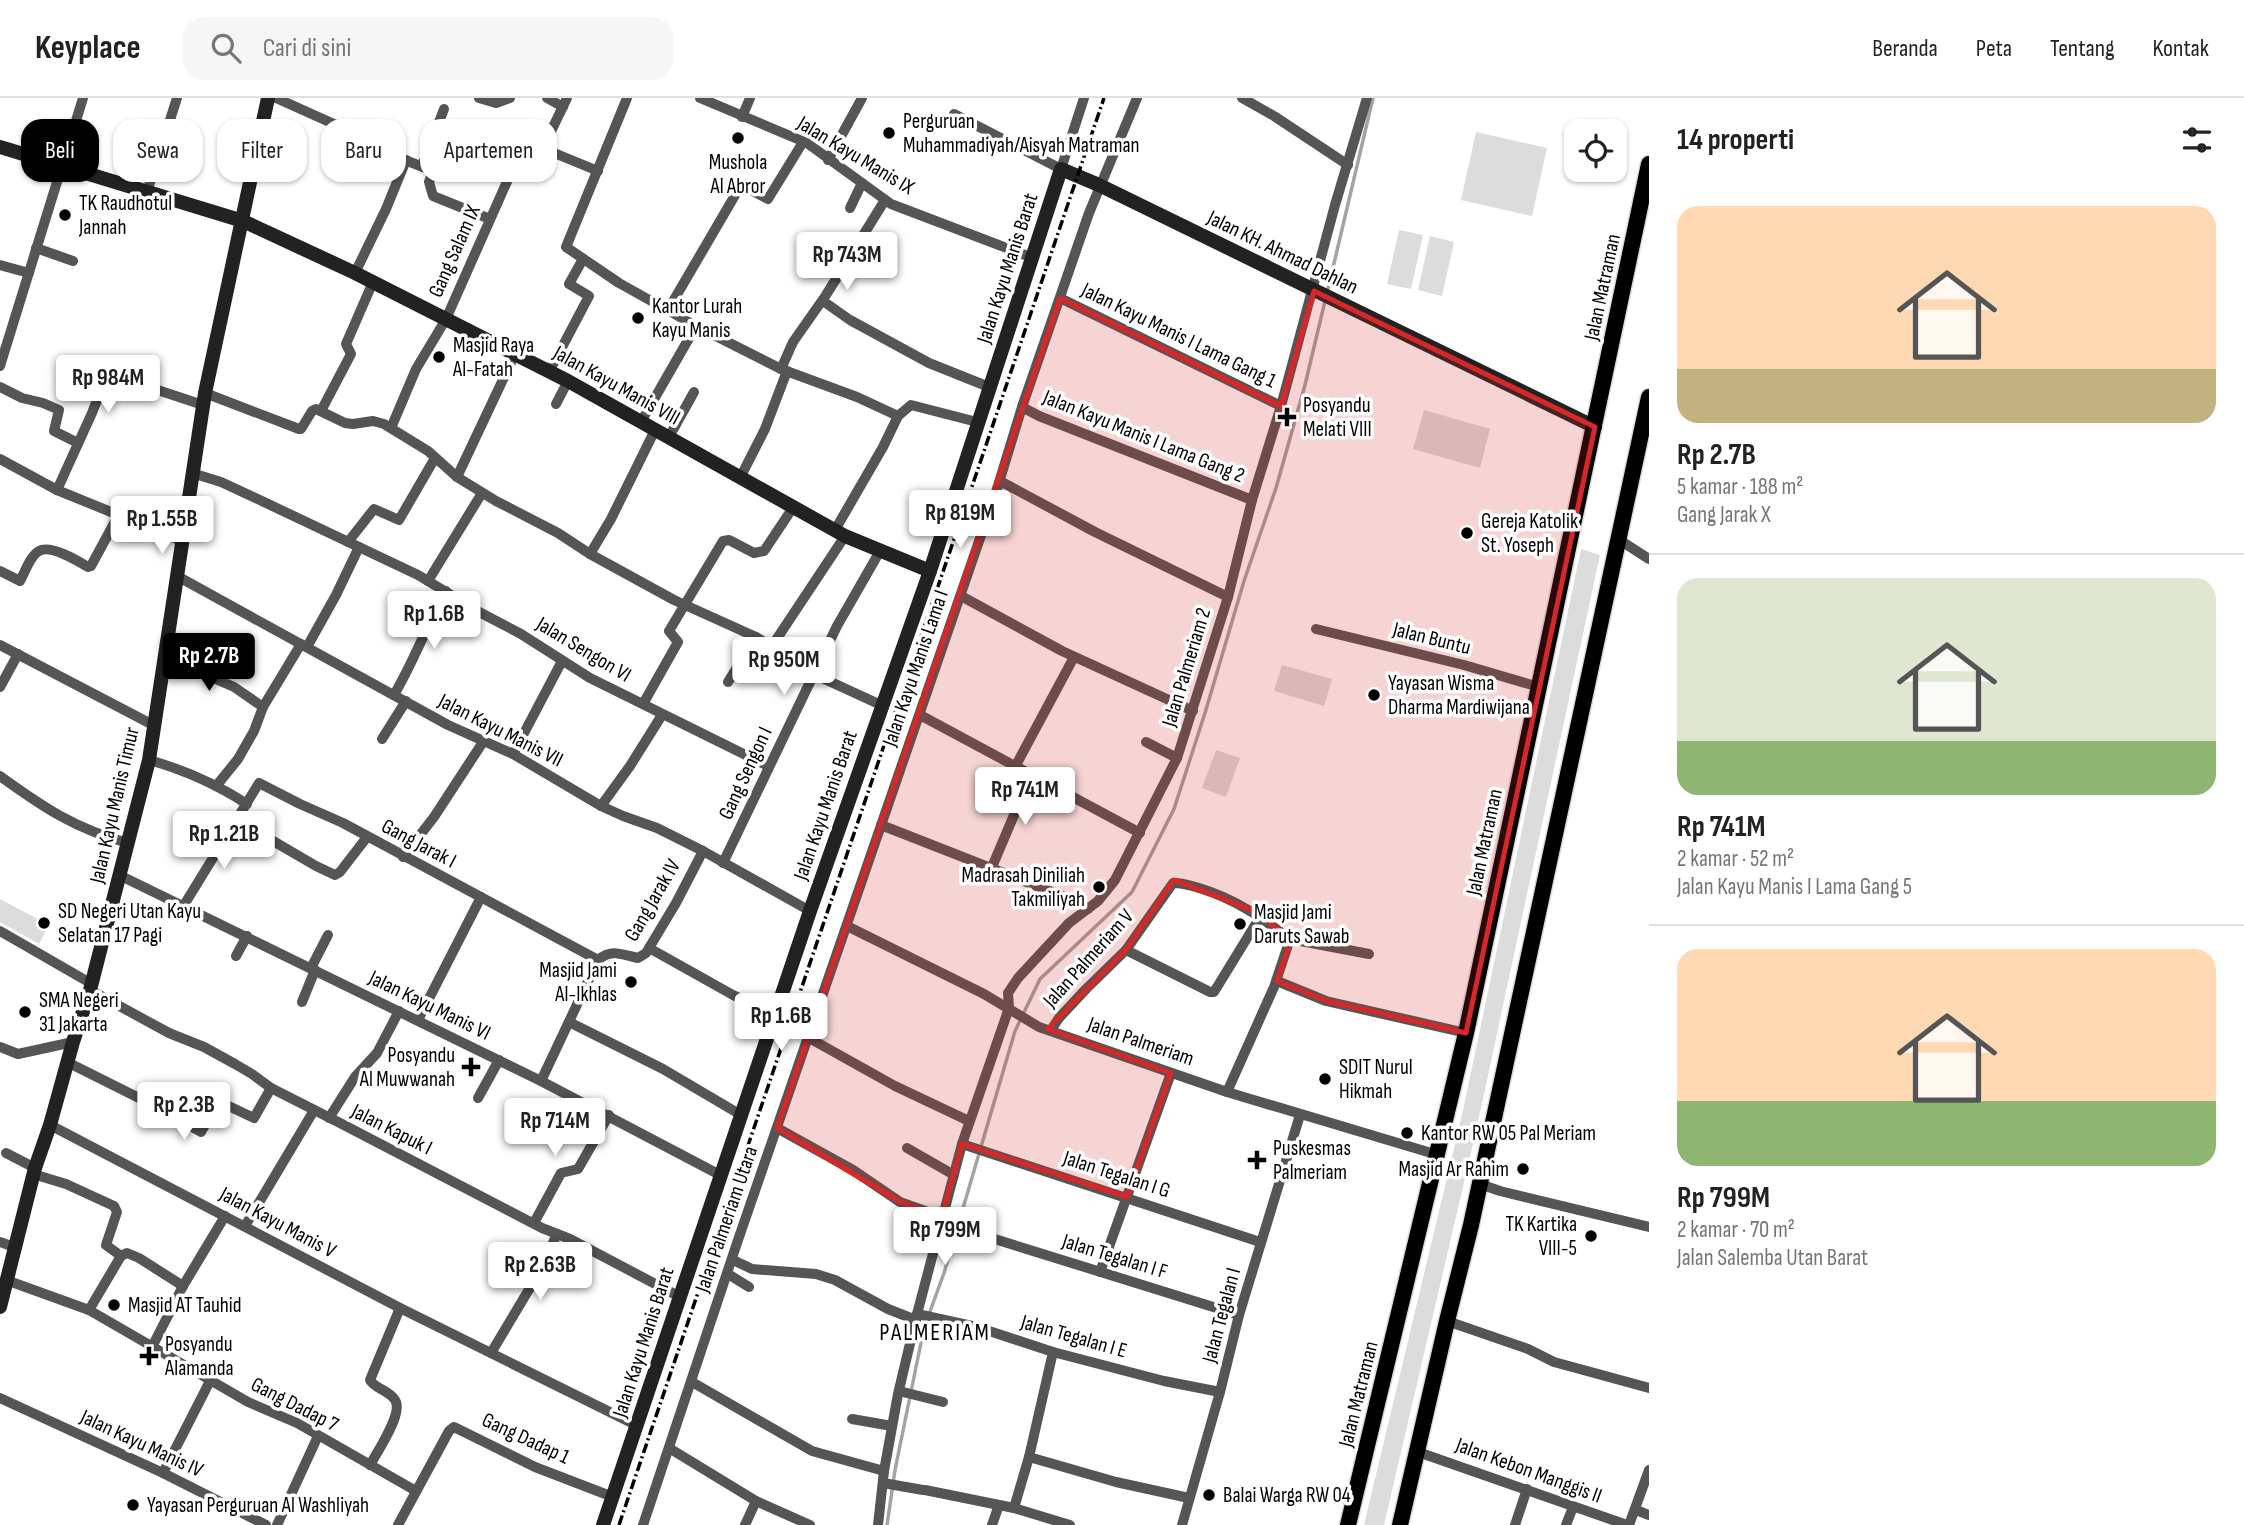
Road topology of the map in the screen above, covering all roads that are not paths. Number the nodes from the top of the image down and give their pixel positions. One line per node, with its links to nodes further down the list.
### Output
1 (83, 98): 20 (street)
2 (177, 98): 42 (street)
3 (268, 98): 46 (street, Jalan Kayu Manis Timur)
4 (276, 98): 21 (street)
5 (479, 98): 6 (street)
6 (510, 98)
7 (547, 98): 16 (street)
8 (627, 98): 34 (street)
9 (700, 98): 19 (street, Jalan Kayu Manis IX)
10 (750, 98): 19 (street)
11 (862, 98): 29 (street)
12 (1084, 98): 33 (street, Jalan Kayu Manis Barat)
13 (1137, 98): 41 (street, Jalan Kayu Manis Lama I)
14 (1242, 98): 32 (street)
15 (1364, 100): 32 (street, Jalan Palmeriam 2)
16 (565, 102): 23 (street)
17 (444, 109): 22 (street)
18 (954, 114): 33 (street, Jalan KH. Ahmad Dahlan)
19 (742, 117): 24 (street, Jalan Kayu Manis IX)
20 (76, 119)
21 (323, 119)
22 (440, 119)
23 (557, 119)
24 (803, 142): 29 (street, Jalan Kayu Manis IX); 58 (street)
25 (0, 147): 26 (street, Jalan Kayu Manis VIII)
26 (21, 154)
27 (557, 154): 34 (street)
28 (406, 160): 31 (street)
29 (828, 160): 40 (street, Jalan Kayu Manis IX)
30 (1649, 164): 80 (main road, Jalan Matraman)
31 (420, 165)
32 (1348, 165): 55 (street, Jalan Palmeriam 2)
33 (1061, 169): 41 (street, Jalan KH. Ahmad Dahlan); 48 (street, Jalan Kayu Manis Barat)
34 (598, 171): 49 (street)
35 (99, 177): 42 (street, Jalan Kayu Manis VIII)
36 (56, 182): 47 (street)
37 (397, 182): 53 (street)
38 (429, 182): 45 (street)
39 (507, 182): 45 (street, Gang Salam IX)
40 (862, 183): 43 (street, Jalan Kayu Manis IX); 44 (street)
41 (1099, 185): 55 (street, Jalan KH. Ahmad Dahlan); 56 (street, Jalan Kayu Manis Lama I)
42 (147, 192): 46 (street, Jalan Kayu Manis VIII)
43 (885, 200): 48 (street, Jalan Kayu Manis IX); 57 (street)
44 (850, 208)
45 (490, 219): 59 (street, Gang Salam IX)
46 (243, 222): 53 (street, Jalan Kayu Manis VIII); 72 (street, Jalan Kayu Manis Timur)
47 (36, 248): 50 (street); 52 (street)
48 (1033, 258): 69 (street, Jalan Kayu Manis Barat)
49 (583, 259): 58 (street); 65 (street)
50 (73, 261)
51 (0, 265): 52 (street)
52 (29, 273): 62 (street)
53 (355, 273): 54 (street, Jalan Kayu Manis VIII)
54 (373, 282): 59 (street, Jalan Kayu Manis VIII); 76 (street)
55 (1316, 292): 74 (street, Jalan Palmeriam 2); 80 (street, Jalan KH. Ahmad Dahlan)
56 (1060, 299): 74 (street, Jalan Kayu Manis I Lama Gang 1); 75 (street, Jalan Kayu Manis Lama I)
57 (822, 301): 64 (street); 69 (street)
58 (668, 310): 60 (street)
59 (446, 319): 61 (street, Jalan Kayu Manis VIII); 81 (street, Gang Salam IX)
60 (696, 326): 64 (street); 78 (street)
61 (515, 354): 65 (street, Jalan Kayu Manis VIII); 88 (street)
62 (0, 366)
63 (91, 368): 66 (street)
64 (784, 370): 77 (street); 89 (street)
65 (549, 372): 67 (street, Jalan Kayu Manis VIII)
66 (107, 374): 72 (street); 84 (street)
67 (568, 382): 73 (street); 78 (street, Jalan Kayu Manis VIII)
68 (0, 387): 84 (street)
69 (989, 387): 79 (street, Jalan Kayu Manis Barat)
70 (694, 392): 83 (street)
71 (1649, 397): 97 (main road)
72 (204, 399): 76 (street); 87 (street, Jalan Kayu Manis Timur)
73 (556, 404)
74 (1281, 406): 93 (street, Jalan Palmeriam 2)
75 (1021, 407): 90 (street, Jalan Kayu Manis Lama I); 93 (street, Jalan Kayu Manis I Lama Gang 2)
76 (321, 411): 81 (street)
77 (898, 416): 79 (street); 96 (street)
78 (641, 422): 82 (street, Jalan Kayu Manis VIII)
79 (977, 422): 103 (street, Jalan Kayu Manis Barat)
80 (1595, 427): 123 (main road, Jalan Matraman)
81 (391, 428): 85 (street)
82 (655, 430): 83 (street, Jalan Kayu Manis VIII); 101 (street)
83 (669, 438): 89 (street, Jalan Kayu Manis VIII)
84 (78, 443): 91 (street)
85 (435, 458): 88 (street); 99 (street)
86 (0, 459): 91 (street)
87 (203, 476): 98 (street, Jalan Kayu Manis Timur); 99 (street, Jalan Sengon VI)
88 (457, 477): 92 (street)
89 (741, 477): 94 (street, Jalan Kayu Manis VIII)
90 (1000, 481): 108 (street, Jalan Kayu Manis Lama I); 109 (street)
91 (57, 490): 95 (street)
92 (482, 493): 101 (street); 106 (street)
93 (1252, 500): 109 (street, Jalan Palmeriam 2)
94 (794, 506): 96 (street, Jalan Kayu Manis VIII); 110 (street)
95 (118, 516): 98 (street); 104 (street)
96 (840, 533): 100 (street, Jalan Kayu Manis VIII); 115 (street)
97 (1618, 539): 102 (street); 207 (main road)
98 (182, 541): 105 (street, Jalan Kayu Manis Timur)
99 (354, 545): 106 (street, Jalan Sengon VI); 114 (street)
100 (880, 551): 103 (street, Jalan Kayu Manis VIII); 120 (street, Gang Sengon I)
101 (590, 554): 110 (street)
102 (1649, 559)
103 (930, 570): 127 (street, Jalan Kayu Manis Barat)
104 (0, 571)
105 (177, 576): 114 (street, Jalan Kayu Manis VII); 117 (street, Jalan Kayu Manis Timur)
106 (428, 581): 107 (street, Jalan Sengon VI)
107 (446, 591): 119 (street, Jalan Sengon VI); 124 (street)
108 (961, 596): 118 (street); 131 (street, Jalan Kayu Manis Lama I)
109 (1228, 597): 129 (street, Jalan Palmeriam 2)
110 (684, 604): 112 (street); 126 (street)
111 (1316, 629): 123 (street, Jalan Buntu)
112 (756, 637): 115 (street); 121 (street)
113 (0, 645): 116 (street)
114 (304, 645): 124 (street, Jalan Kayu Manis VII); 128 (street)
115 (772, 646): 120 (street)
116 (18, 654): 122 (street); 132 (street)
117 (165, 657): 128 (street); 132 (street, Jalan Kayu Manis Timur)
118 (1074, 657): 129 (street); 140 (street)
119 (562, 662): 126 (street, Jalan Sengon VI); 136 (street)
120 (817, 675): 127 (street); 139 (street, Gang Sengon I)
121 (728, 682)
122 (0, 687)
123 (1539, 687): 181 (main road, Jalan Matraman)
124 (394, 695): 125 (street, Jalan Kayu Manis VII)
125 (406, 701): 133 (street); 134 (street, Jalan Kayu Manis VII)
126 (643, 704): 130 (street, Jalan Sengon VI)
127 (881, 705): 159 (street, Jalan Kayu Manis Barat)
128 (263, 707): 143 (street)
129 (1193, 710): 137 (street, Jalan Palmeriam 2)
130 (662, 715): 139 (street, Jalan Sengon VI); 145 (street)
131 (920, 715): 140 (street); 147 (street, Jalan Kayu Manis Lama I)
132 (155, 726): 138 (street, Jalan Kayu Manis Timur)
133 (382, 739)
134 (484, 742): 136 (street, Jalan Kayu Manis VII); 152 (street)
135 (1146, 742): 137 (street)
136 (513, 754): 145 (street, Jalan Kayu Manis VII)
137 (1177, 758): 148 (street, Jalan Palmeriam 2)
138 (149, 760): 143 (street); 150 (street, Jalan Kayu Manis Timur)
139 (768, 766): 153 (street, Gang Sengon I)
140 (1014, 766): 141 (street)
141 (1031, 775): 148 (street); 154 (street)
142 (0, 776): 150 (street)
143 (217, 785): 144 (street)
144 (247, 804): 146 (street, Gang Jarak I); 149 (street, Gang Jarak I)
145 (601, 806): 151 (street, Jalan Kayu Manis VII)
146 (237, 820): 149 (street); 157 (street, Gang Jarak I)
147 (881, 825): 154 (street); 161 (street, Jalan Kayu Manis Lama I)
148 (1140, 833): 158 (street, Jalan Palmeriam 2)
149 (367, 838): 152 (street, Gang Jarak I)
150 (128, 843): 155 (street, Jalan Kayu Manis Timur)
151 (702, 851): 153 (street, Jalan Kayu Manis VII); 166 (street, Gang Jarak IV)
152 (403, 857): 156 (street, Gang Jarak I)
153 (723, 863): 159 (street, Jalan Kayu Manis VII)
154 (992, 867): 158 (street)
155 (119, 875): 157 (street, Jalan Kayu Manis VI); 173 (street, Jalan Kayu Manis Timur)
156 (481, 897): 170 (street, Gang Jarak I); 178 (street)
157 (184, 905): 164 (street, Jalan Kayu Manis VI)
158 (1088, 909): 175 (street, Jalan Palmeriam 2)
159 (810, 911): 177 (street, Jalan Kayu Manis Barat)
160 (1260, 917): 165 (street, Jalan Palmeriam V); 167 (street, Jalan Palmeriam V); 167 (street)
161 (847, 926): 175 (street, Jalan Palmeriam); 182 (street, Jalan Palmeriam Utara)
162 (0, 931): 173 (street, Jalan Kapuk I)
163 (328, 935): 171 (street)
164 (247, 936): 169 (street); 171 (street, Jalan Kayu Manis VI)
165 (1291, 940): 168 (street); 172 (street)
166 (649, 948): 170 (street, Gang Jarak IV); 177 (street)
167 (1126, 950): 180 (street, Jalan Palmeriam V)
168 (1369, 954)
169 (236, 956)
170 (598, 960): 179 (street)
171 (313, 969): 174 (street); 176 (street, Jalan Kayu Manis VI)
172 (1277, 981): 181 (street); 190 (street)
173 (91, 987): 183 (street, Jalan Kayu Manis Timur); 189 (street, Jalan Kapuk I)
174 (302, 1002)
175 (1011, 1010): 180 (street, Jalan Palmeriam); 197 (street, Jalan Palmeriam 2)
176 (399, 1011): 178 (street, Jalan Kayu Manis VI); 196 (street)
177 (775, 1016): 194 (street, Jalan Kayu Manis Barat)
178 (418, 1020): 185 (street, Jalan Kayu Manis VI)
179 (569, 1022): 188 (street); 194 (street)
180 (1051, 1030): 187 (street, Jalan Palmeriam)
181 (1466, 1032): 203 (main road, Jalan Matraman)
182 (809, 1038): 197 (street); 199 (street, Jalan Palmeriam Utara)
183 (73, 1042): 184 (street); 186 (street, Jalan Kayu Manis Timur)
184 (0, 1047)
185 (499, 1060): 188 (street, Jalan Kayu Manis VI); 191 (street)
186 (69, 1063): 189 (street); 198 (street, Jalan Kayu Manis Timur)
187 (1171, 1073): 190 (street, Jalan Palmeriam); 208 (street)
188 (541, 1080): 193 (street, Jalan Kayu Manis VI)
189 (271, 1088): 192 (street, Jalan Kapuk I)
190 (1227, 1092): 195 (street, Jalan Palmeriam)
191 (478, 1098)
192 (313, 1112): 196 (street, Jalan Kapuk I); 212 (street)
193 (609, 1115): 205 (street, Jalan Kayu Manis VI); 211 (street)
194 (741, 1115): 205 (street, Jalan Kayu Manis Barat)
195 (1300, 1115): 203 (street, Jalan Palmeriam); 215 (street, Jalan Tegalan I)
196 (329, 1118): 211 (street, Jalan Kapuk I)
197 (970, 1121): 200 (street, Jalan Palmeriam 2)
198 (50, 1125): 204 (street, Jalan Kayu Manis Timur); 209 (street, Jalan Kayu Manis V)
199 (778, 1128): 210 (street, Jalan Tegalan I F); 218 (street, Jalan Palmeriam Utara)
200 (967, 1146): 206 (street, Jalan Palmeriam 2); 208 (street, Jalan Tegalan I G)
201 (907, 1148): 206 (street)
202 (6, 1153): 204 (street)
203 (1438, 1155): 274 (main road, Jalan Matraman)
204 (34, 1171): 216 (street, Jalan Kayu Manis Timur); 217 (street)
205 (720, 1175): 225 (street, Jalan Kayu Manis Barat)
206 (954, 1175): 210 (street, Jalan Palmeriam 2)
207 (1480, 1184): 213 (street); 231 (main road)
208 (1127, 1197): 215 (street, Jalan Tegalan I G); 219 (street)
209 (225, 1216): 212 (street, Jalan Kayu Manis V); 223 (street)
210 (944, 1221): 219 (street, Jalan Tegalan I F); 230 (street, Jalan Palmeriam 2)
211 (534, 1223): 214 (street, Jalan Kapuk I)
212 (245, 1226): 227 (street, Jalan Kayu Manis V)
213 (1649, 1227)
214 (557, 1234): 225 (street, Jalan Kapuk I); 233 (street)
215 (1261, 1242): 229 (street, Jalan Tegalan I)
216 (7, 1245): 222 (street, Jalan Kayu Manis Timur)
217 (121, 1256): 223 (street); 228 (street)
218 (733, 1260): 220 (street, Jalan Palmeriam Utara); 230 (street, Jalan Tegalan I E)
219 (1100, 1272): 229 (street, Jalan Tegalan I F)
220 (728, 1274): 224 (street); 236 (street, Jalan Palmeriam Utara)
221 (530, 1277): 233 (street)
222 (6, 1280): 226 (street, Jalan Kayu Manis Timur); 228 (street, Gang Dadap 7)
223 (183, 1286): 232 (street)
224 (749, 1287)
225 (680, 1297): 243 (street, Jalan Kayu Manis Barat)
226 (1, 1300)
227 (400, 1308): 233 (street, Jalan Kayu Manis V); 249 (street)
228 (89, 1310): 232 (street, Gang Dadap 7)
229 (1239, 1315): 239 (street, Jalan Tegalan I)
230 (918, 1316): 234 (street, Jalan Tegalan I E); 238 (street, Jalan Palmeriam 2)
231 (1447, 1321): 237 (street); 247 (main road)
232 (152, 1347): 235 (street, Gang Dadap 7)
233 (489, 1352): 243 (street, Jalan Kayu Manis V)
234 (1053, 1352): 239 (street, Jalan Tegalan I E); 248 (street)
235 (210, 1381): 245 (street, Gang Dadap 7); 251 (street)
236 (692, 1381): 246 (street, Jalan Palmeriam Utara); 252 (street)
237 (1649, 1388)
238 (899, 1391): 241 (street); 244 (street, Jalan Palmeriam 2)
239 (1220, 1392): 256 (street, Jalan Tegalan I)
240 (0, 1398): 251 (street, Jalan Kayu Manis IV)
241 (943, 1402)
242 (852, 1419): 244 (street)
243 (638, 1426): 255 (street, Jalan Kayu Manis Barat)
244 (892, 1426): 252 (street, Jalan Palmeriam 2)
245 (318, 1436): 249 (street, Gang Dadap 7); 264 (street)
246 (669, 1448): 257 (street); 267 (street, Jalan Palmeriam Utara)
247 (1418, 1452): 253 (street, Jalan Kebon Manggis II); 275 (main road)
248 (1029, 1457): 256 (street); 260 (street)
249 (370, 1465): 254 (street, Gang Dadap 7)
250 (1649, 1470): 261 (street, Jalan Kebon Manggis II)
251 (163, 1474): 263 (street, Jalan Kayu Manis IV)
252 (885, 1479): 258 (street); 270 (street, Jalan Palmeriam 2)
253 (1527, 1489): 259 (street, Jalan Kebon Manggis II); 276 (street)
254 (416, 1491): 255 (street, Gang Dadap 1); 265 (street)
255 (612, 1497): 266 (street, Jalan Kayu Manis Barat)
256 (1189, 1498): 273 (street, Jalan Tegalan I)
257 (756, 1501): 268 (street); 269 (street)
258 (999, 1504): 260 (street); 271 (street)
259 (1573, 1507): 277 (street); 278 (street, Jalan Kebon Manggis II)
260 (1014, 1508): 272 (street)
261 (1636, 1510): 262 (street); 278 (street, Jalan Kebon Manggis II)
262 (1649, 1515)
263 (260, 1524)
264 (277, 1525)
265 (398, 1525)
266 (603, 1525)
267 (643, 1525)
268 (745, 1525)
269 (810, 1525)
270 (878, 1525)
271 (992, 1525)
272 (1070, 1525)
273 (1182, 1525)
274 (1348, 1525)
275 (1400, 1525)
276 (1515, 1525)
277 (1566, 1525)
278 (1628, 1525)

